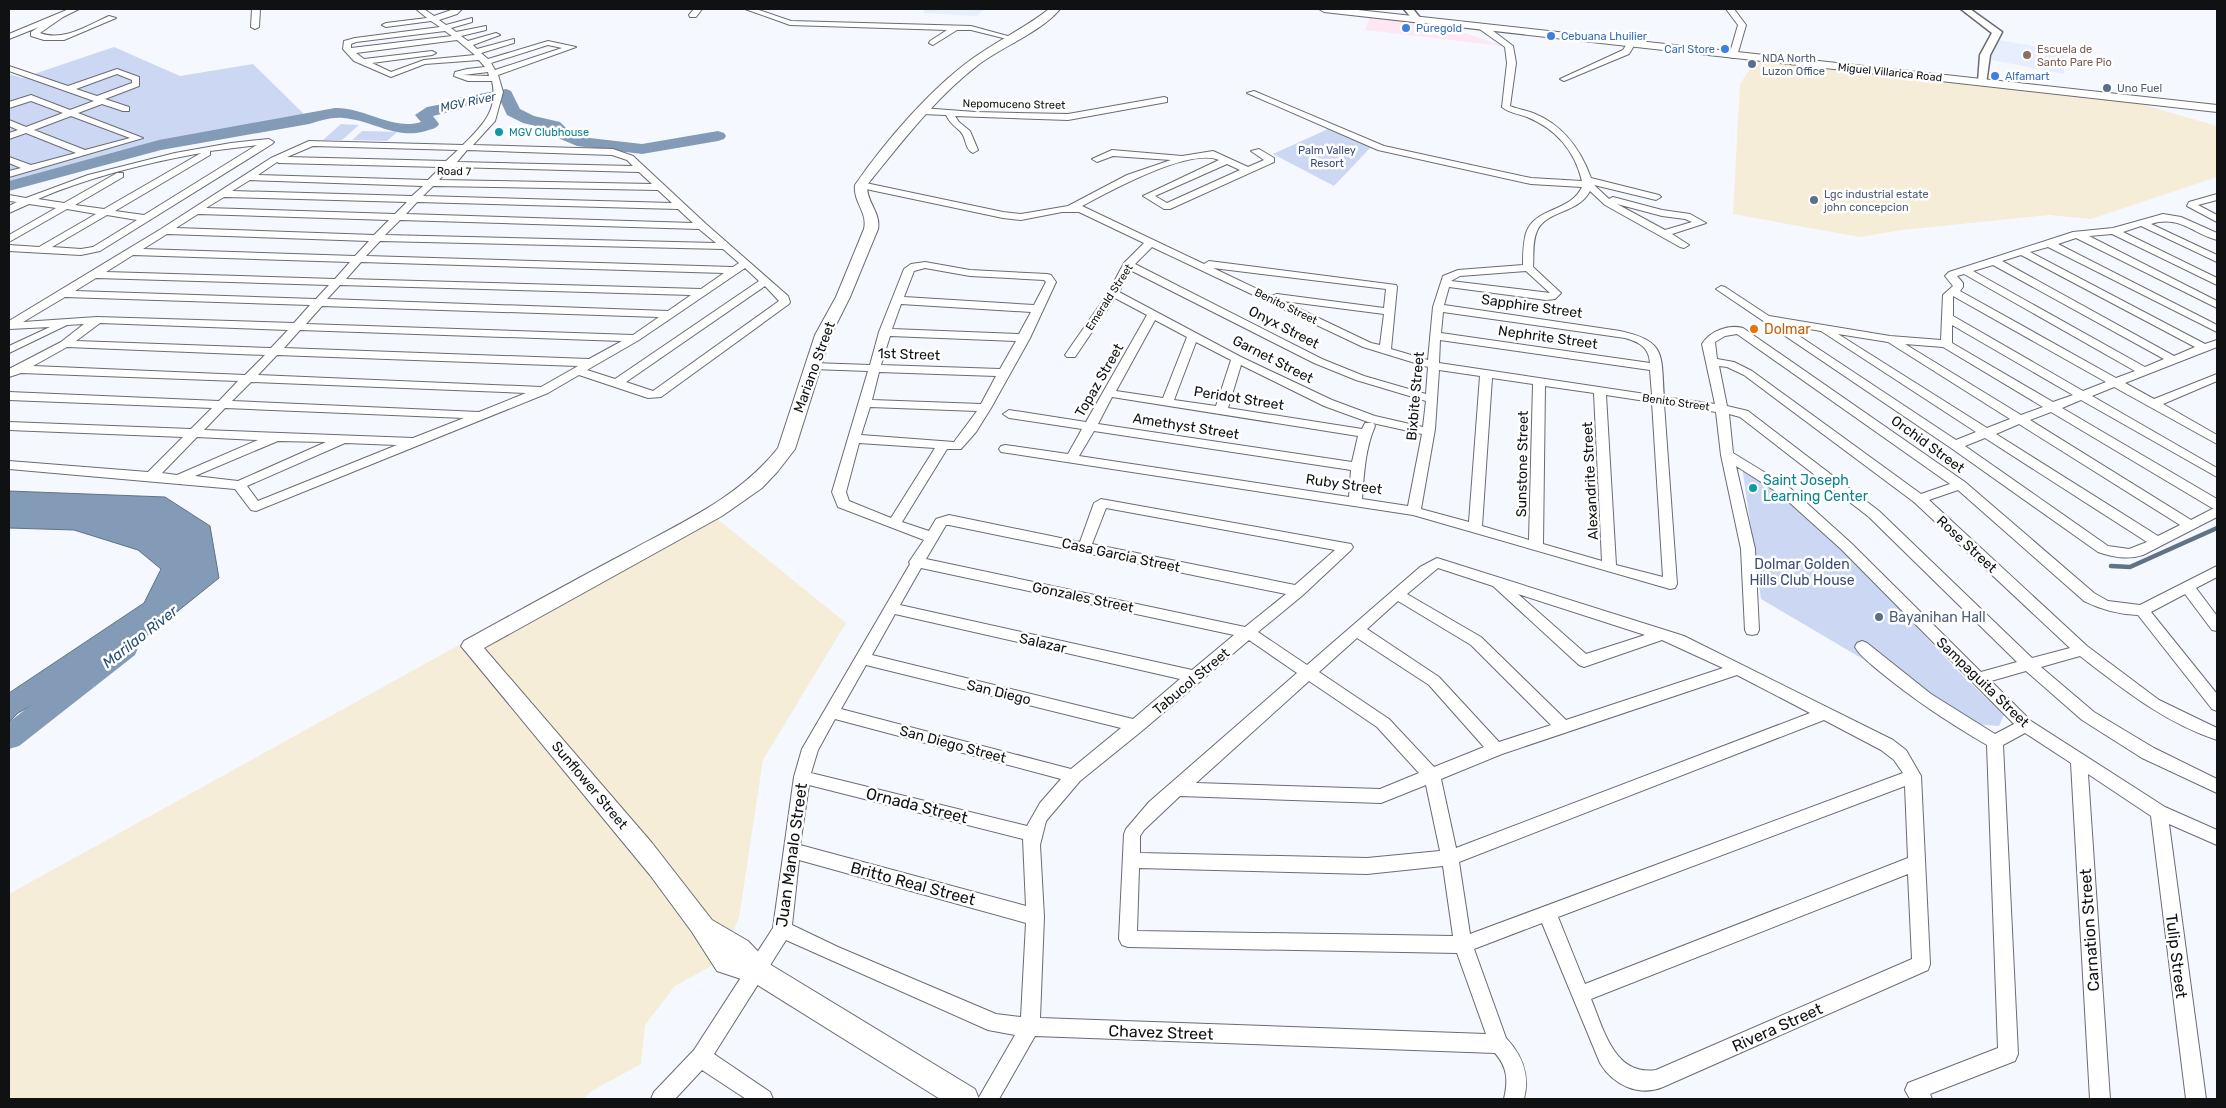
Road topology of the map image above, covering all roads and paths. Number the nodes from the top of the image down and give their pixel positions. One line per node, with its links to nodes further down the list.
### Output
1 (75, 9): 11 (street)
2 (256, 9): 17 (street)
3 (420, 9): 13 (street)
4 (458, 9): 13 (street)
5 (749, 9): 21 (street)
6 (1055, 9): 25 (main road)
7 (1324, 9): 14 (main road, Miguel Villarica Road)
8 (1408, 9): 14 (street)
9 (1730, 9): 33 (street)
10 (1965, 9): 40 (street)
11 (59, 17): 12 (street); 23 (street)
12 (112, 18)
13 (432, 18): 16 (street); 19 (street)
14 (1417, 19): 18 (main road, Miguel Villarica Road)
15 (469, 20): 19 (street)
16 (386, 25)
17 (254, 26)
18 (1482, 26): 28 (main road, Miguel Villarica Road); 71 (street)
19 (445, 28): 24 (street); 30 (street)
20 (482, 28): 24 (street)
21 (955, 28): 25 (street); 27 (street)
22 (496, 35): 34 (street)
23 (9, 37)
24 (457, 37): 30 (street); 34 (street)
25 (1010, 38): 48 (main road)
26 (511, 41): 34 (street)
27 (933, 43)
28 (1631, 44): 33 (main road, Miguel Villarica Road); 39 (street)
29 (454, 50): 31 (street)
30 (349, 52): 36 (street)
31 (436, 52): 32 (street); 35 (street)
32 (403, 56): 36 (street); 37 (street)
33 (1733, 56): 40 (main road, Miguel Villarica Road)
34 (480, 59): 34 (street); 35 (street); 55 (street)
35 (444, 60): 37 (street)
36 (363, 62): 37 (street)
37 (418, 64)
38 (9, 68): 41 (street)
39 (1564, 79)
40 (1983, 82): 46 (main road, Miguel Villarica Road)
41 (68, 89): 43 (street); 43 (street)
42 (1251, 93): 71 (street)
43 (99, 100): 47 (street); 49 (street)
44 (1164, 100): 50 (street, Nepomuceno Street)
45 (9, 105): 49 (street)
46 (2217, 108)
47 (126, 110)
48 (922, 111): 50 (street, Nepomuceno Street); 73 (main road)
49 (72, 112): 52 (street); 58 (street)
50 (950, 114): 56 (street)
51 (9, 123): 52 (street)
52 (26, 130): 53 (street); 58 (street)
53 (9, 136)
54 (217, 147): 64 (street); 86 (street); 88 (street)
55 (465, 148): 62 (street); 65 (street); 67 (street)
56 (973, 150)
57 (1256, 151): 68 (street)
58 (85, 153): 66 (street)
59 (1186, 158): 60 (street); 63 (street); 84 (street)
60 (1097, 159)
61 (9, 160): 66 (street)
62 (274, 160): 65 (street); 70 (street)
63 (1228, 160): 68 (street); 68 (street)
64 (138, 164): 81 (street); 83 (street)
65 (448, 165): 67 (street); 72 (street)
66 (30, 168): 69 (street)
67 (641, 169): 74 (street)
68 (1248, 170)
69 (9, 174)
70 (248, 177): 72 (street, Road 7); 75 (street)
71 (1587, 182): 76 (street); 77 (street); 114 (street)
72 (431, 183): 74 (street, Road 7); 80 (street)
73 (861, 185): 84 (street, Benito Street); 163 (main road, Mariano Street)
74 (660, 187): 82 (street)
75 (222, 194): 80 (street); 87 (street)
76 (1656, 196)
77 (1600, 197): 95 (street); 95 (street)
78 (2217, 197): 90 (street)
79 (9, 198): 81 (street)
80 (414, 200): 82 (street); 89 (street)
81 (25, 201): 83 (street); 85 (street)
82 (681, 206): 92 (street)
83 (64, 207): 86 (street); 99 (street)
84 (1072, 208): 100 (street, Benito Street)
85 (9, 210)
86 (104, 212): 88 (street); 105 (street)
87 (194, 212): 89 (street); 93 (street)
88 (146, 218): 105 (street)
89 (397, 218): 92 (street); 98 (street)
90 (2217, 219)
91 (2144, 224): 94 (street); 97 (street); 109 (street)
92 (702, 226): 103 (street)
93 (165, 231): 98 (street); 106 (street)
94 (2114, 232): 96 (street); 120 (street)
95 (1666, 233): 102 (street)
96 (2077, 234): 101 (street); 130 (street)
97 (2217, 237)
98 (377, 238): 103 (street); 108 (street)
99 (9, 239)
100 (1151, 242): 112 (street, Benito Street); 113 (street, Emerald Street)
101 (2049, 243): 107 (street); 143 (street)
102 (1684, 245)
103 (725, 246): 111 (street)
104 (9, 248): 105 (street)
105 (39, 250)
106 (131, 252): 108 (street); 117 (street)
107 (2022, 252): 110 (street); 153 (street)
108 (360, 258): 115 (street); 118 (street)
109 (2217, 259)
110 (1994, 261): 116 (street); 159 (street)
111 (746, 263): 115 (street); 119 (street)
112 (1196, 263): 127 (street, Benito Street); 133 (street)
113 (1128, 265): 125 (street, Emerald Street); 181 (street, Onyx Street)
114 (1528, 268): 121 (street); 121 (street)
115 (735, 270): 123 (street)
116 (1964, 270): 124 (street); 167 (street)
117 (92, 275): 118 (street); 126 (street)
118 (339, 280): 123 (street); 129 (street)
119 (766, 281): 174 (street); 174 (street)
120 (2217, 282)
121 (1446, 283): 131 (street, Bixbite Street)
122 (1722, 289): 137 (street)
123 (700, 292): 134 (street)
124 (1954, 292): 136 (street); 175 (street)
125 (1113, 293): 135 (street, Garnet Street); 157 (street, Emerald Street)
126 (63, 294): 129 (street); 140 (street)
127 (1264, 296): 133 (street); 156 (street, Benito Street)
128 (897, 300): 132 (street); 132 (street); 144 (street)
129 (318, 302): 134 (street); 141 (street)
130 (2217, 305)
131 (1440, 308): 146 (street, Bixbite Street); 165 (street, Sapphire Street)
132 (1039, 309): 148 (street)
133 (1390, 312): 156 (street)
134 (669, 314): 147 (street)
135 (1153, 314): 145 (street, Garnet Street); 178 (street, Topaz Street)
136 (1946, 317): 152 (street); 180 (street)
137 (1764, 318): 142 (street); 207 (street)
138 (97, 320): 139 (street); 141 (street); 151 (street)
139 (68, 322): 140 (street); 154 (street)
140 (9, 325)
141 (296, 325): 147 (street); 155 (street)
142 (1821, 328): 149 (street); 200 (street)
143 (2217, 329)
144 (885, 332): 148 (street); 164 (street)
145 (1193, 335): 158 (street, Garnet Street); 183 (street)
146 (1436, 336): 162 (street, Bixbite Street); 165 (street, Nephrite Street)
147 (635, 338): 161 (street)
148 (1024, 338): 169 (street)
149 (1890, 339): 152 (street); 194 (street)
150 (2217, 343): 153 (street)
151 (65, 344): 155 (street); 168 (street)
152 (1946, 344): 188 (street)
153 (2205, 348): 159 (street)
154 (9, 350)
155 (274, 351): 161 (street); 172 (street)
156 (1385, 352): 162 (street, Benito Street)
157 (1071, 355)
158 (1237, 359): 190 (street); 193 (street, Garnet Street)
159 (2174, 360): 167 (street)
160 (1712, 362): 189 (street); 217 (street, Orchid Street); 218 (street, Rose Street)
161 (593, 363): 166 (street)
162 (1432, 365): 170 (street, Benito Street); 181 (street, Bixbite Street)
163 (813, 366): 164 (street, 1st Street); 245 (main road, Mariano Street)
164 (874, 367): 169 (street, 1st Street); 184 (street)
165 (1657, 367): 182 (street)
166 (579, 371): 174 (street); 176 (street)
167 (2144, 371): 175 (street)
168 (14, 372): 172 (street)
169 (1004, 373): 187 (street)
170 (1486, 374): 173 (street, Benito Street); 226 (street)
171 (2217, 377): 185 (street)
172 (247, 378): 176 (street); 186 (street)
173 (1539, 382): 177 (street, Benito Street); 229 (street, Sunstone Street)
174 (617, 383)
175 (2115, 383): 180 (street); 185 (street)
176 (544, 390): 192 (street)
177 (1600, 392): 182 (street, Benito Street); 232 (street, Alexandrite Street)
178 (1108, 393): 183 (street, Peridot Street); 196 (street, Topaz Street)
179 (9, 396): 186 (street)
180 (2082, 396): 188 (street); 213 (street)
181 (1432, 399): 197 (street, Bixbite Street)
182 (1659, 400): 189 (street, Benito Street); 232 (street, Ruby Street)
183 (1167, 402): 190 (street, Peridot Street)
184 (864, 403): 187 (street); 203 (street)
185 (2152, 404): 202 (street)
186 (220, 406): 192 (street); 199 (street)
187 (986, 408): 206 (street)
188 (2051, 408): 194 (street); 220 (street)
189 (1722, 409): 209 (street); 249 (street, Benito Street)
190 (1221, 410): 198 (street, Peridot Street)
191 (1009, 414): 196 (street, Amethyst Street)
192 (481, 415): 205 (street)
193 (1372, 419): 197 (street, Garnet Street); 198 (street)
194 (2019, 420): 200 (street); 225 (street)
195 (9, 426): 199 (street)
196 (1090, 426): 210 (street, Topaz Street); 212 (street, Amethyst Street)
197 (1428, 432): 221 (street, Bixbite Street)
198 (1365, 433): 212 (street)
199 (193, 434): 201 (street); 214 (street)
200 (1985, 434): 207 (street); 228 (street)
201 (276, 436): 204 (street); 215 (street)
202 (2215, 436)
203 (856, 439): 206 (street); 224 (street)
204 (343, 440): 205 (street); 216 (street)
205 (417, 442): 216 (street)
206 (943, 445): 224 (street)
207 (1955, 445): 228 (street)
208 (1005, 449): 210 (street, Ruby Street)
209 (1727, 455): 242 (street); 253 (street, Sampaguita Street)
210 (1071, 460): 219 (street, Ruby Street)
211 (9, 465): 214 (street)
212 (1358, 467): 219 (street)
213 (2217, 473)
214 (151, 477): 215 (street)
215 (180, 479): 216 (street)
216 (239, 485)
217 (1960, 485): 218 (street); 239 (street, Orchid Street)
218 (1919, 499): 247 (street, Rose Street)
219 (1355, 502): 221 (street, Ruby Street)
220 (2217, 505)
221 (1414, 511): 226 (street, Ruby Street)
222 (2217, 512): 225 (street)
223 (944, 520): 227 (street, Juan Manalo Street); 230 (street, Casa Garcia Street)
224 (894, 524): 227 (street)
225 (2190, 525): 228 (street)
226 (1475, 529): 229 (street, Ruby Street)
227 (931, 536): 231 (street, Juan Manalo Street)
228 (2157, 542)
229 (1536, 547): 232 (street, Ruby Street)
230 (1084, 548): 236 (street, Casa Garcia Street); 236 (street, Tabucol Street)
231 (916, 562): 238 (street, Juan Manalo Street); 243 (street, Gonzales Street)
232 (1609, 568)
233 (2217, 571): 235 (street)
234 (1496, 582): 237 (street); 244 (street); 244 (street)
235 (2188, 587): 239 (street); 240 (street)
236 (1298, 592): 243 (street, Tabucol Street)
237 (1397, 594): 241 (street); 259 (street)
238 (891, 608): 248 (street, Juan Manalo Street); 252 (street, Salazar)
239 (2142, 610): 254 (street)
240 (2217, 626)
241 (1357, 630): 251 (street); 262 (street)
242 (1752, 630)
243 (1249, 632): 251 (street); 252 (street, Tabucol Street)
244 (1661, 635): 250 (street)
245 (471, 646): 281 (main road, Sunflower Street)
246 (1862, 646): 261 (street)
247 (2082, 650): 249 (street); 260 (street, Rose Street)
248 (862, 658): 255 (street, Juan Manalo Street); 258 (street, San Diego)
249 (2028, 664): 253 (street); 268 (street, Benito Street)
250 (1738, 669): 256 (street); 259 (street)
251 (1308, 671): 265 (street); 269 (street)
252 (1195, 676): 258 (street, Tabucol Street)
253 (1977, 679): 257 (street, Sampaguita Street)
254 (2217, 705)
255 (831, 712): 264 (street, San Diego Street); 267 (street, Juan Manalo Street)
256 (1824, 714): 266 (street); 274 (street)
257 (2024, 725): 261 (street); 263 (street, Sampaguita Street)
258 (1137, 726): 264 (street, Tabucol Street)
259 (1564, 728): 262 (street)
260 (2217, 734)
261 (1995, 742): 286 (street)
262 (1496, 749): 265 (street)
263 (2079, 762): 270 (street, Sampaguita Street); 292 (street, Carnation Street)
264 (1074, 776): 271 (street, Tabucol Street)
265 (1432, 776): 269 (street); 274 (street)
266 (1913, 776): 276 (street); 277 (street)
267 (802, 777): 271 (street, Ornada Street); 273 (street, Juan Manalo Street)
268 (2217, 786)
269 (1180, 789): 275 (street)
270 (2159, 812): 272 (street, Sampaguita Street); 293 (street, Tulip Street)
271 (1031, 834): 278 (street)
272 (2217, 838)
273 (791, 850): 278 (street, Britto Real Street); 279 (street, Juan Manalo Street)
274 (1450, 858): 275 (street); 280 (street)
275 (1131, 860): 280 (street)
276 (1918, 862): 282 (street); 282 (street, Rivera Street)
277 (1547, 912): 280 (street); 282 (street)
278 (1035, 917): 283 (street)
279 (782, 929): 281 (street, Juan Manalo Street); 283 (street, Chavez Street)
280 (1463, 946): 284 (street)
281 (759, 971): 285 (street, Juan Manalo Street); 289 (main road, Sunflower Street)
282 (1580, 995)
283 (1030, 1028): 284 (street, Chavez Street); 290 (street)
284 (1499, 1044): 291 (street)
285 (701, 1057): 287 (street, Juan Manalo Street); 288 (street)
286 (1918, 1095)
287 (661, 1099)
288 (763, 1099)
289 (965, 1099)
290 (988, 1099)
291 (1514, 1099)
292 (2100, 1099)
293 (2196, 1099)

